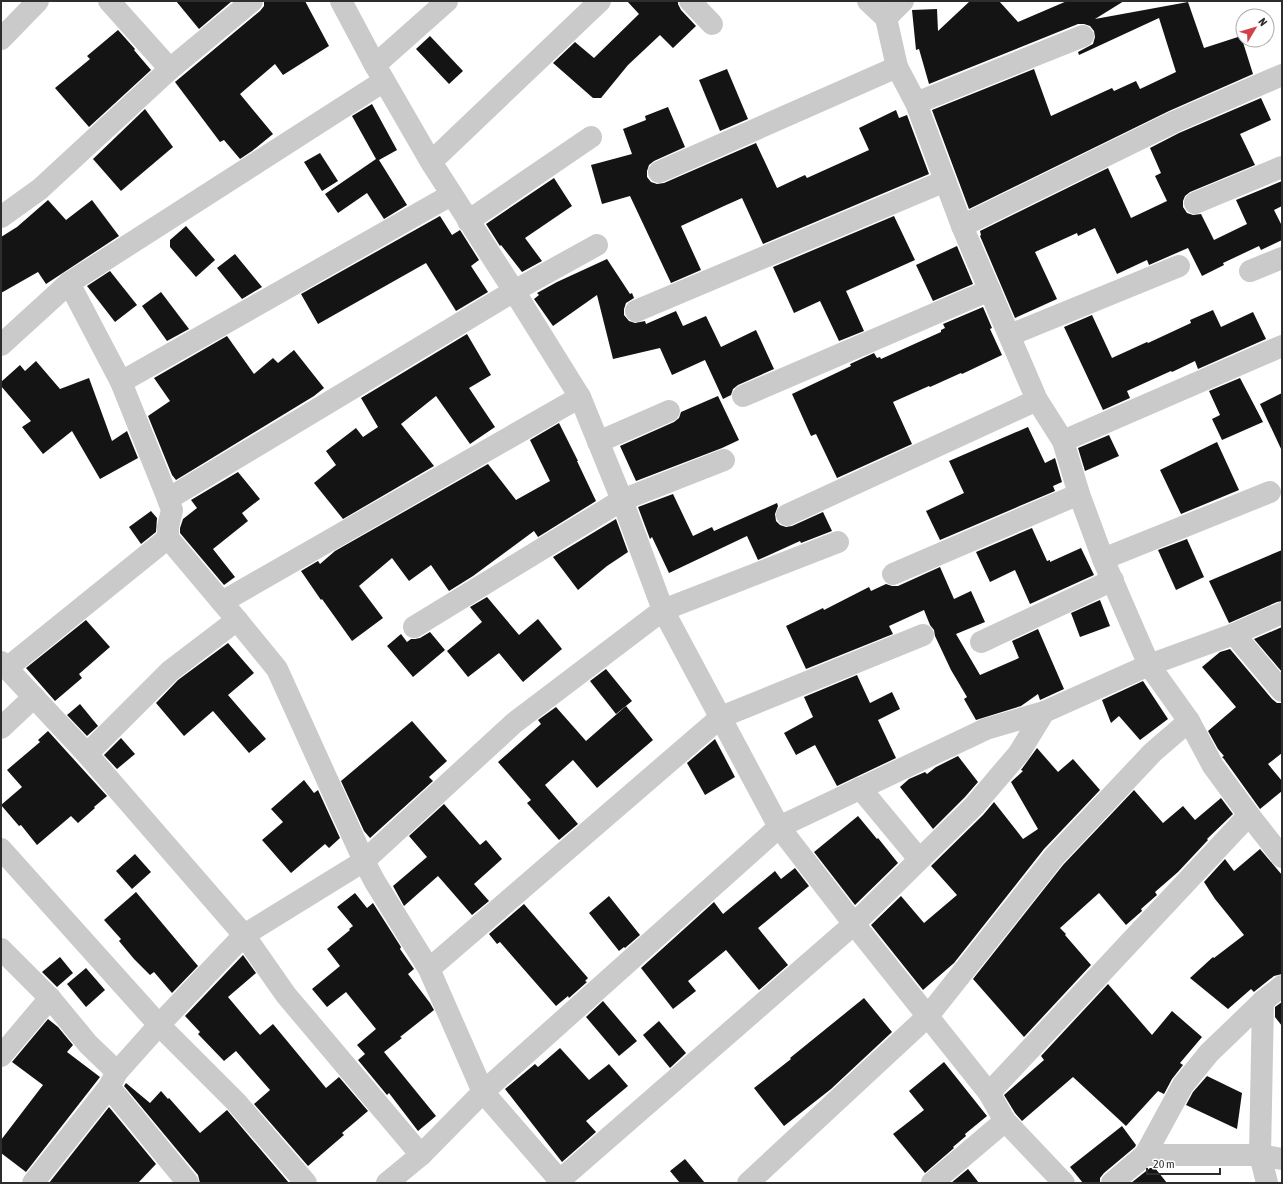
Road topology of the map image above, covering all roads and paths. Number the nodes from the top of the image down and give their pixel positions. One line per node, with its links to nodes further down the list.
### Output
1 (38, 1): 13 (street)
2 (109, 1): 15 (street)
3 (252, 1): 15 (street)
4 (341, 1): 16 (street)
5 (447, 1): 16 (street)
6 (600, 1): 20 (street)
7 (690, 1): 11 (street)
8 (868, 1): 10 (street)
9 (903, 1): 10 (street)
10 (886, 18): 14 (street)
11 (712, 24)
12 (1083, 36): 18 (street)
13 (1, 40)
14 (897, 67): 18 (street); 22 (street)
15 (170, 69): 26 (street)
16 (380, 73): 20 (street); 33 (street)
17 (1282, 75): 28 (street)
18 (916, 103): 23 (street)
19 (591, 137): 27 (street)
20 (431, 162): 24 (street)
21 (1282, 167): 25 (street)
22 (659, 172)
23 (945, 181): 28 (street); 36 (street)
24 (451, 195): 27 (street); 40 (street)
25 (1195, 203)
26 (1, 216)
27 (468, 221): 34 (street)
28 (962, 226): 35 (street)
29 (597, 245): 34 (street)
30 (1282, 258): 32 (street)
31 (1179, 266): 37 (street)
32 (1250, 271)
33 (69, 283): 38 (street); 40 (street)
34 (514, 290): 42 (street); 50 (street)
35 (990, 290): 37 (street); 41 (street)
36 (636, 311)
37 (1010, 335): 43 (street)
38 (1, 345)
39 (1282, 346): 45 (street)
40 (121, 382): 50 (street)
41 (743, 396)
42 (580, 397): 46 (street); 58 (street)
43 (1037, 400): 45 (street); 52 (street)
44 (669, 411): 46 (street)
45 (1063, 441): 49 (street)
46 (598, 442): 51 (street)
47 (724, 460): 51 (street)
48 (1270, 492): 55 (street)
49 (1079, 494): 55 (street); 56 (street)
50 (168, 499): 53 (street)
51 (622, 500): 59 (street); 62 (street)
52 (786, 515)
53 (168, 538): 58 (street); 66 (street)
54 (838, 542): 59 (street)
55 (1104, 559): 57 (street)
56 (893, 574)
57 (1113, 580): 65 (street); 67 (street)
58 (222, 602): 61 (street)
59 (664, 610): 71 (street); 81 (street)
60 (1282, 613): 63 (street)
61 (237, 620): 74 (street); 81 (street)
62 (414, 627)
63 (1234, 634): 67 (street); 68 (street)
64 (923, 636): 71 (street)
65 (981, 642)
66 (4, 665): 69 (street)
67 (1149, 665): 70 (street); 72 (street)
68 (1282, 691)
69 (34, 696): 73 (street); 74 (street)
70 (1044, 712): 75 (street); 80 (street)
71 (721, 717): 77 (street); 85 (street)
72 (1189, 722): 76 (street); 89 (street)
73 (1, 728)
74 (87, 754): 83 (street)
75 (860, 788): 77 (street); 80 (street)
76 (1249, 815): 79 (street); 94 (street)
77 (779, 827): 82 (street); 93 (street)
78 (1, 849): 90 (street)
79 (1282, 857)
80 (920, 859): 82 (street)
81 (364, 861): 83 (street); 85 (street)
82 (854, 924): 89 (street); 101 (street)
83 (244, 935): 90 (street); 96 (street)
84 (1, 949): 87 (street)
85 (429, 969): 93 (street)
86 (1282, 986): 88 (street)
87 (50, 998): 91 (street); 92 (street)
88 (1263, 1001): 97 (street); 98 (street)
89 (928, 1016): 94 (street); 105 (street)
90 (159, 1025): 92 (street); 103 (street)
91 (1, 1056)
92 (113, 1080): 100 (street); 102 (street)
93 (483, 1092): 96 (street); 101 (street)
94 (989, 1093): 95 (street)
95 (1005, 1121): 106 (street); 107 (street)
96 (421, 1155): 104 (street)
97 (1144, 1155): 98 (street); 108 (street)
98 (1260, 1155): 99 (street); 109 (street)
99 (1282, 1158)
100 (178, 1179)
101 (561, 1182)
102 (32, 1183)
103 (306, 1183)
104 (387, 1183)
105 (748, 1183)
106 (932, 1183)
107 (1064, 1183)
108 (1112, 1183)
109 (1267, 1183)

